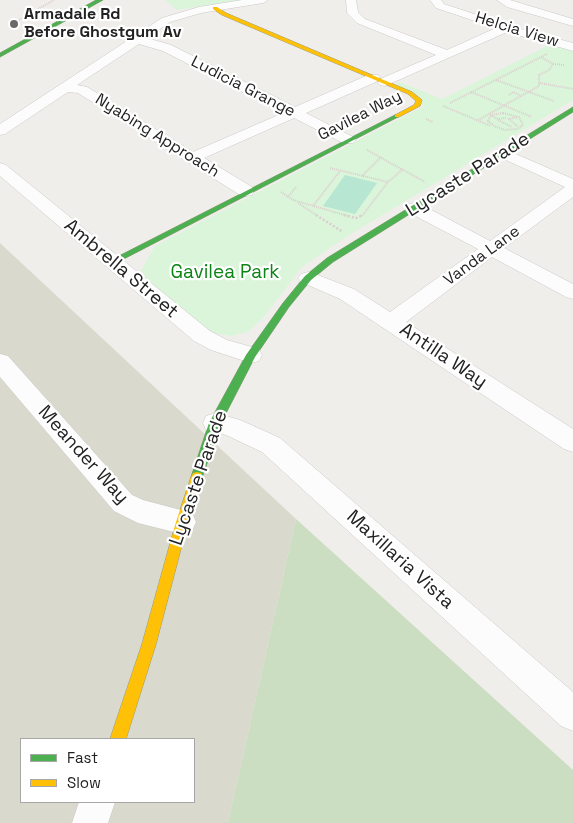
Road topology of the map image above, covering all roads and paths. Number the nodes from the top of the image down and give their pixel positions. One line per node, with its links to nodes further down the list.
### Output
1 (54, 0): 10 (path)
2 (77, 0): 11 (main road)
3 (100, 0): 17 (main road)
4 (263, 0): 8 (street)
5 (351, 0): 16 (street)
6 (435, 0): 12 (street, Helcia View)
7 (502, 0): 9 (street)
8 (215, 8): 13 (street); 21 (main road, Gavilea Way)
9 (573, 23)
10 (10, 25)
11 (27, 27)
12 (506, 28): 14 (street, Helcia View); 16 (street)
13 (136, 39): 24 (street); 35 (street, Ludicia Grange)
14 (573, 47)
15 (549, 53): 18 (path)
16 (446, 54): 21 (street)
17 (0, 55)
18 (541, 57): 19 (path); 22 (path)
19 (553, 64): 20 (path); 23 (path)
20 (565, 65)
21 (379, 80): 35 (street); 53 (main road, Gavilea Way)
22 (495, 80): 26 (path); 27 (path)
23 (540, 83): 25 (path); 26 (path)
24 (64, 87): 51 (street); 57 (street, Nyabing Approach)
25 (573, 89)
26 (527, 91): 29 (path); 30 (path)
27 (470, 92): 31 (path); 32 (path)
28 (509, 95): 29 (path)
29 (520, 95): 32 (path)
30 (554, 101)
31 (450, 103)
32 (503, 105): 37 (path); 41 (path)
33 (443, 106): 42 (path)
34 (573, 109): 55 (main road, Lycaste Parade)
35 (294, 113): 53 (street, Ludicia Grange); 57 (street)
36 (503, 113): 38 (path); 39 (path); 40 (path)
37 (487, 114): 38 (path); 42 (path)
38 (491, 115): 43 (path); 46 (path)
39 (518, 117): 44 (path); 48 (path)
40 (506, 118): 43 (path); 44 (path)
41 (538, 119)
42 (478, 120): 52 (path)
43 (497, 120): 45 (path); 46 (path); 46 (path)
44 (510, 120): 45 (path); 48 (path)
45 (503, 123): 46 (path); 47 (path)
46 (492, 125): 49 (path)
47 (510, 126): 49 (path); 50 (path)
48 (520, 128): 50 (path)
49 (504, 130): 50 (path)
50 (514, 130)
51 (0, 131)
52 (511, 134)
53 (348, 140): 70 (main road, Gavilea Way)
54 (362, 146): 56 (path)
55 (502, 153): 67 (street); 73 (main road, Lycaste Parade)
56 (381, 157): 60 (path); 64 (path)
57 (192, 158): 70 (street, Nyabing Approach)
58 (404, 163): 60 (path)
59 (322, 166): 63 (path)
60 (398, 166): 62 (path)
61 (0, 168): 78 (street, Ambrella Street)
62 (403, 169): 65 (path); 66 (path)
63 (340, 171): 64 (path); 72 (path)
64 (362, 176): 65 (path)
65 (388, 182): 74 (path)
66 (430, 184)
67 (573, 184)
68 (276, 189): 71 (path)
69 (573, 189): 77 (street, Vanda Lane)
70 (246, 192): 78 (main road, Gavilea Way)
71 (293, 200): 72 (path); 75 (path)
72 (313, 206): 74 (path)
73 (414, 208): 77 (street); 79 (main road, Lycaste Parade)
74 (329, 211): 75 (path)
75 (320, 217): 76 (path)
76 (348, 235)
77 (492, 249): 80 (street); 81 (street, Vanda Lane)
78 (113, 261): 82 (street, Ambrella Street)
79 (308, 278): 81 (street, Antilla Way); 82 (main road, Lycaste Parade)
80 (573, 292)
81 (391, 322): 85 (street, Antilla Way)
82 (251, 354): 84 (main road, Lycaste Parade)
83 (0, 362): 86 (street, Meander Way)
84 (215, 423): 86 (main road, Lycaste Parade); 87 (street, Maxillaria Vista)
85 (573, 442)
86 (182, 522): 88 (main road, Lycaste Parade)
87 (573, 714)
88 (118, 738)
89 (97, 803): 90 (street)
90 (90, 823)

